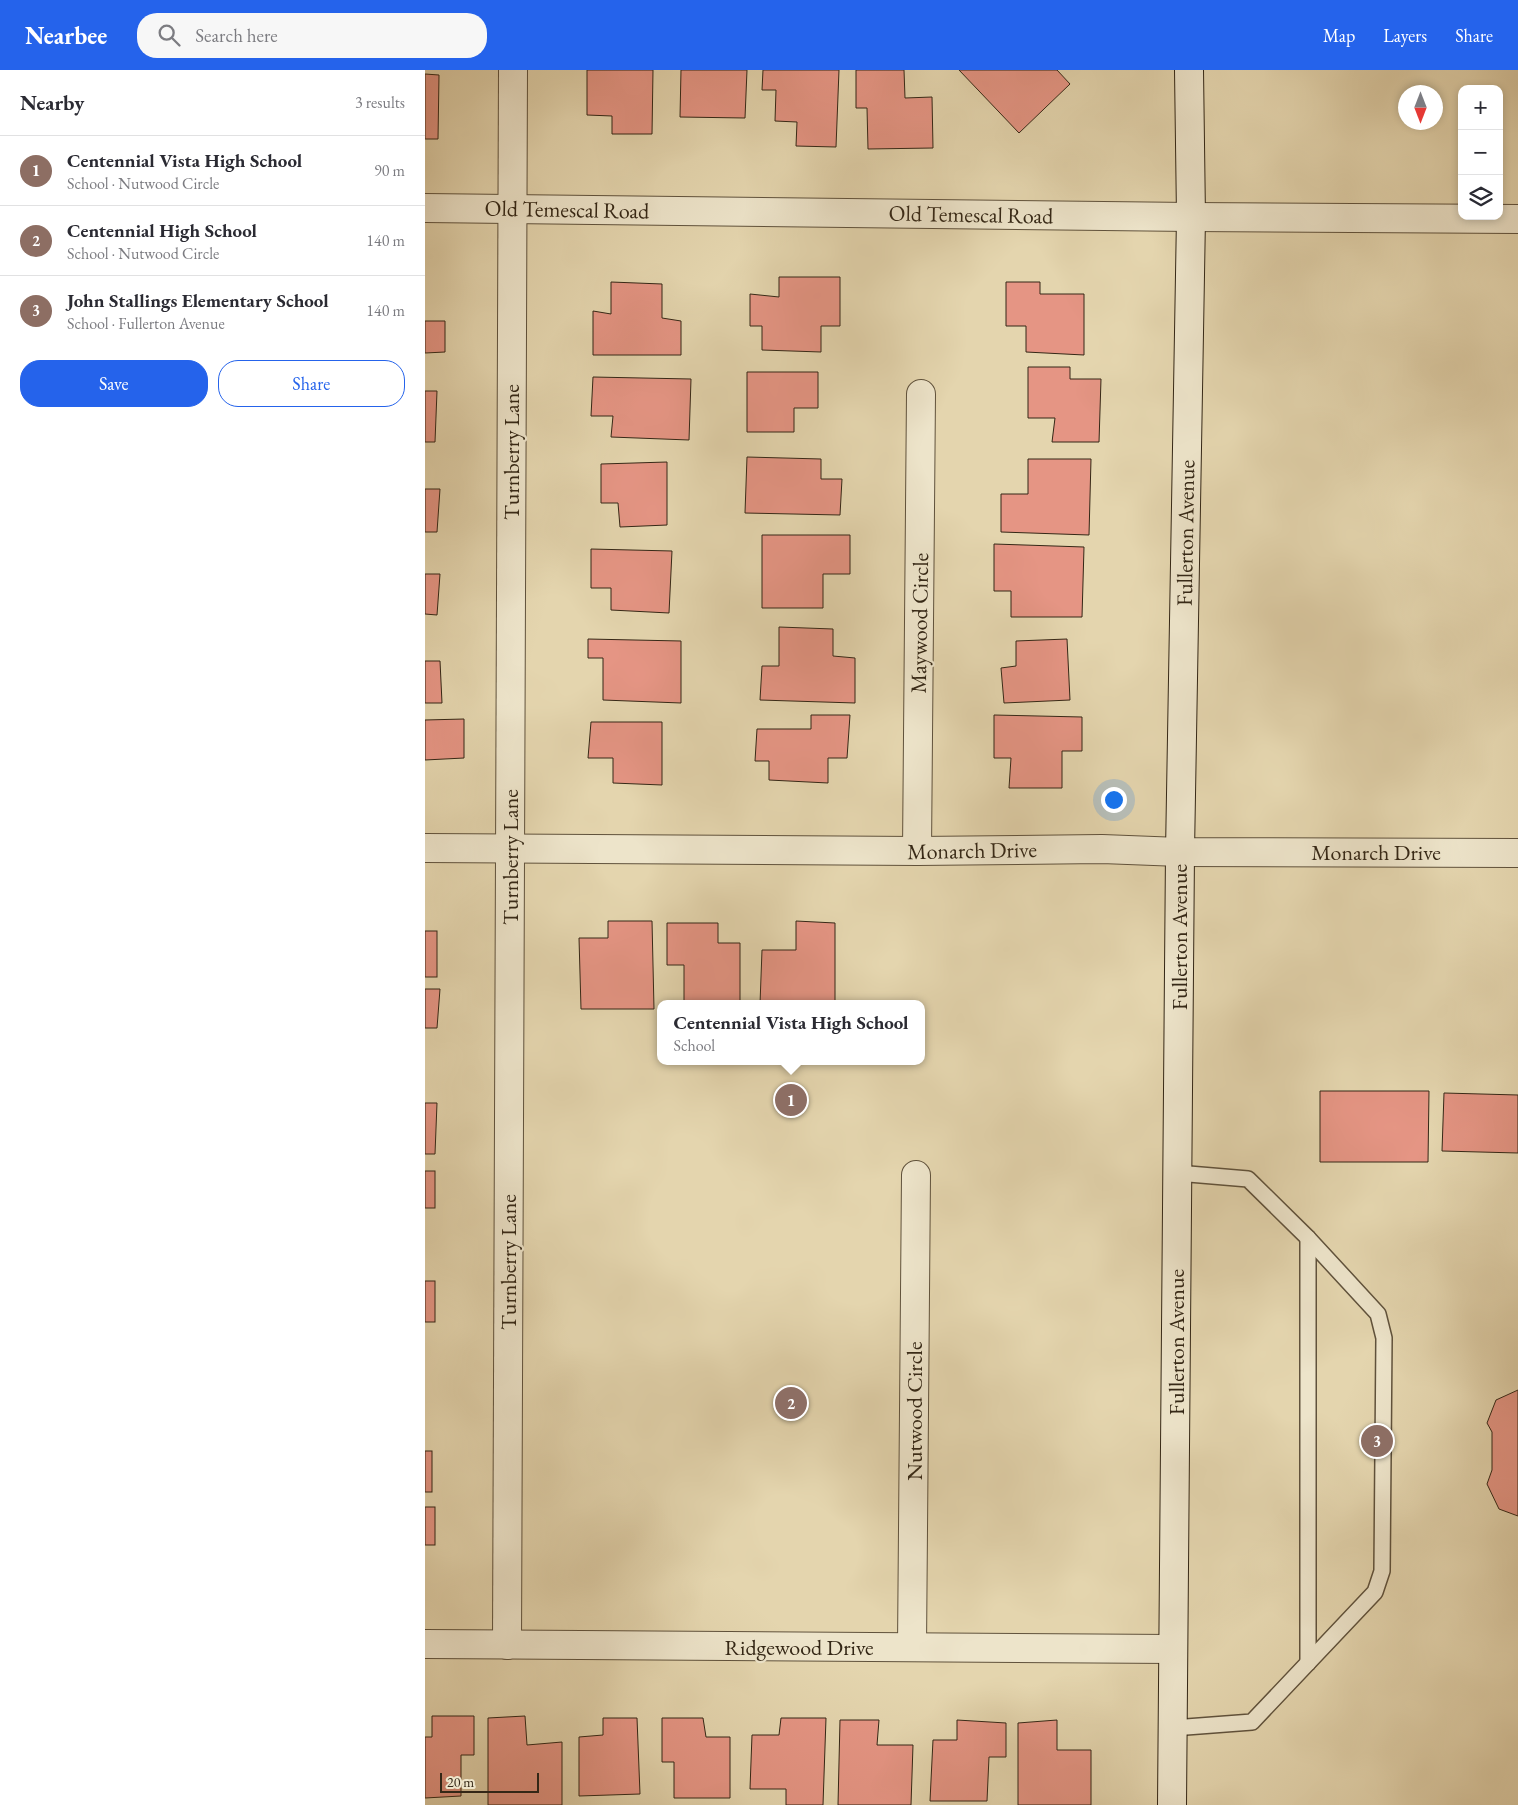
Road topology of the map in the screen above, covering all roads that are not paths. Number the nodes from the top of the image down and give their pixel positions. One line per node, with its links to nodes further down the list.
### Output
1 (513, 70): 4 (street, Turnberry Lane)
2 (1189, 70): 5 (street, Fullerton Avenue)
3 (425, 208): 4 (street, Old Temescal Road)
4 (513, 208): 5 (street, Old Temescal Road); 9 (street, Turnberry Lane)
5 (1191, 217): 6 (street, Old Temescal Road); 11 (street, Fullerton Avenue)
6 (1518, 219)
7 (921, 394): 10 (street, Maywood Circle)
8 (425, 848): 9 (street, Monarch Drive)
9 (510, 848): 10 (street, Monarch Drive); 17 (street, Turnberry Lane)
10 (917, 852): 11 (street, Monarch Drive)
11 (1180, 852): 12 (street, Monarch Drive); 13 (street, Fullerton Avenue)
12 (1518, 853)
13 (1177, 1173): 15 (lane); 19 (street, Fullerton Avenue)
14 (916, 1176): 18 (street, Nutwood Circle)
15 (1307, 1238): 20 (lane); 20 (lane)
16 (425, 1644): 17 (street, Ridgewood Drive)
17 (507, 1645): 18 (street, Ridgewood Drive)
18 (912, 1647): 19 (street, Ridgewood Drive)
19 (1173, 1649): 21 (street, Fullerton Avenue)
20 (1307, 1663): 21 (lane)
21 (1173, 1728): 22 (street, Fullerton Avenue)
22 (1172, 1805)

